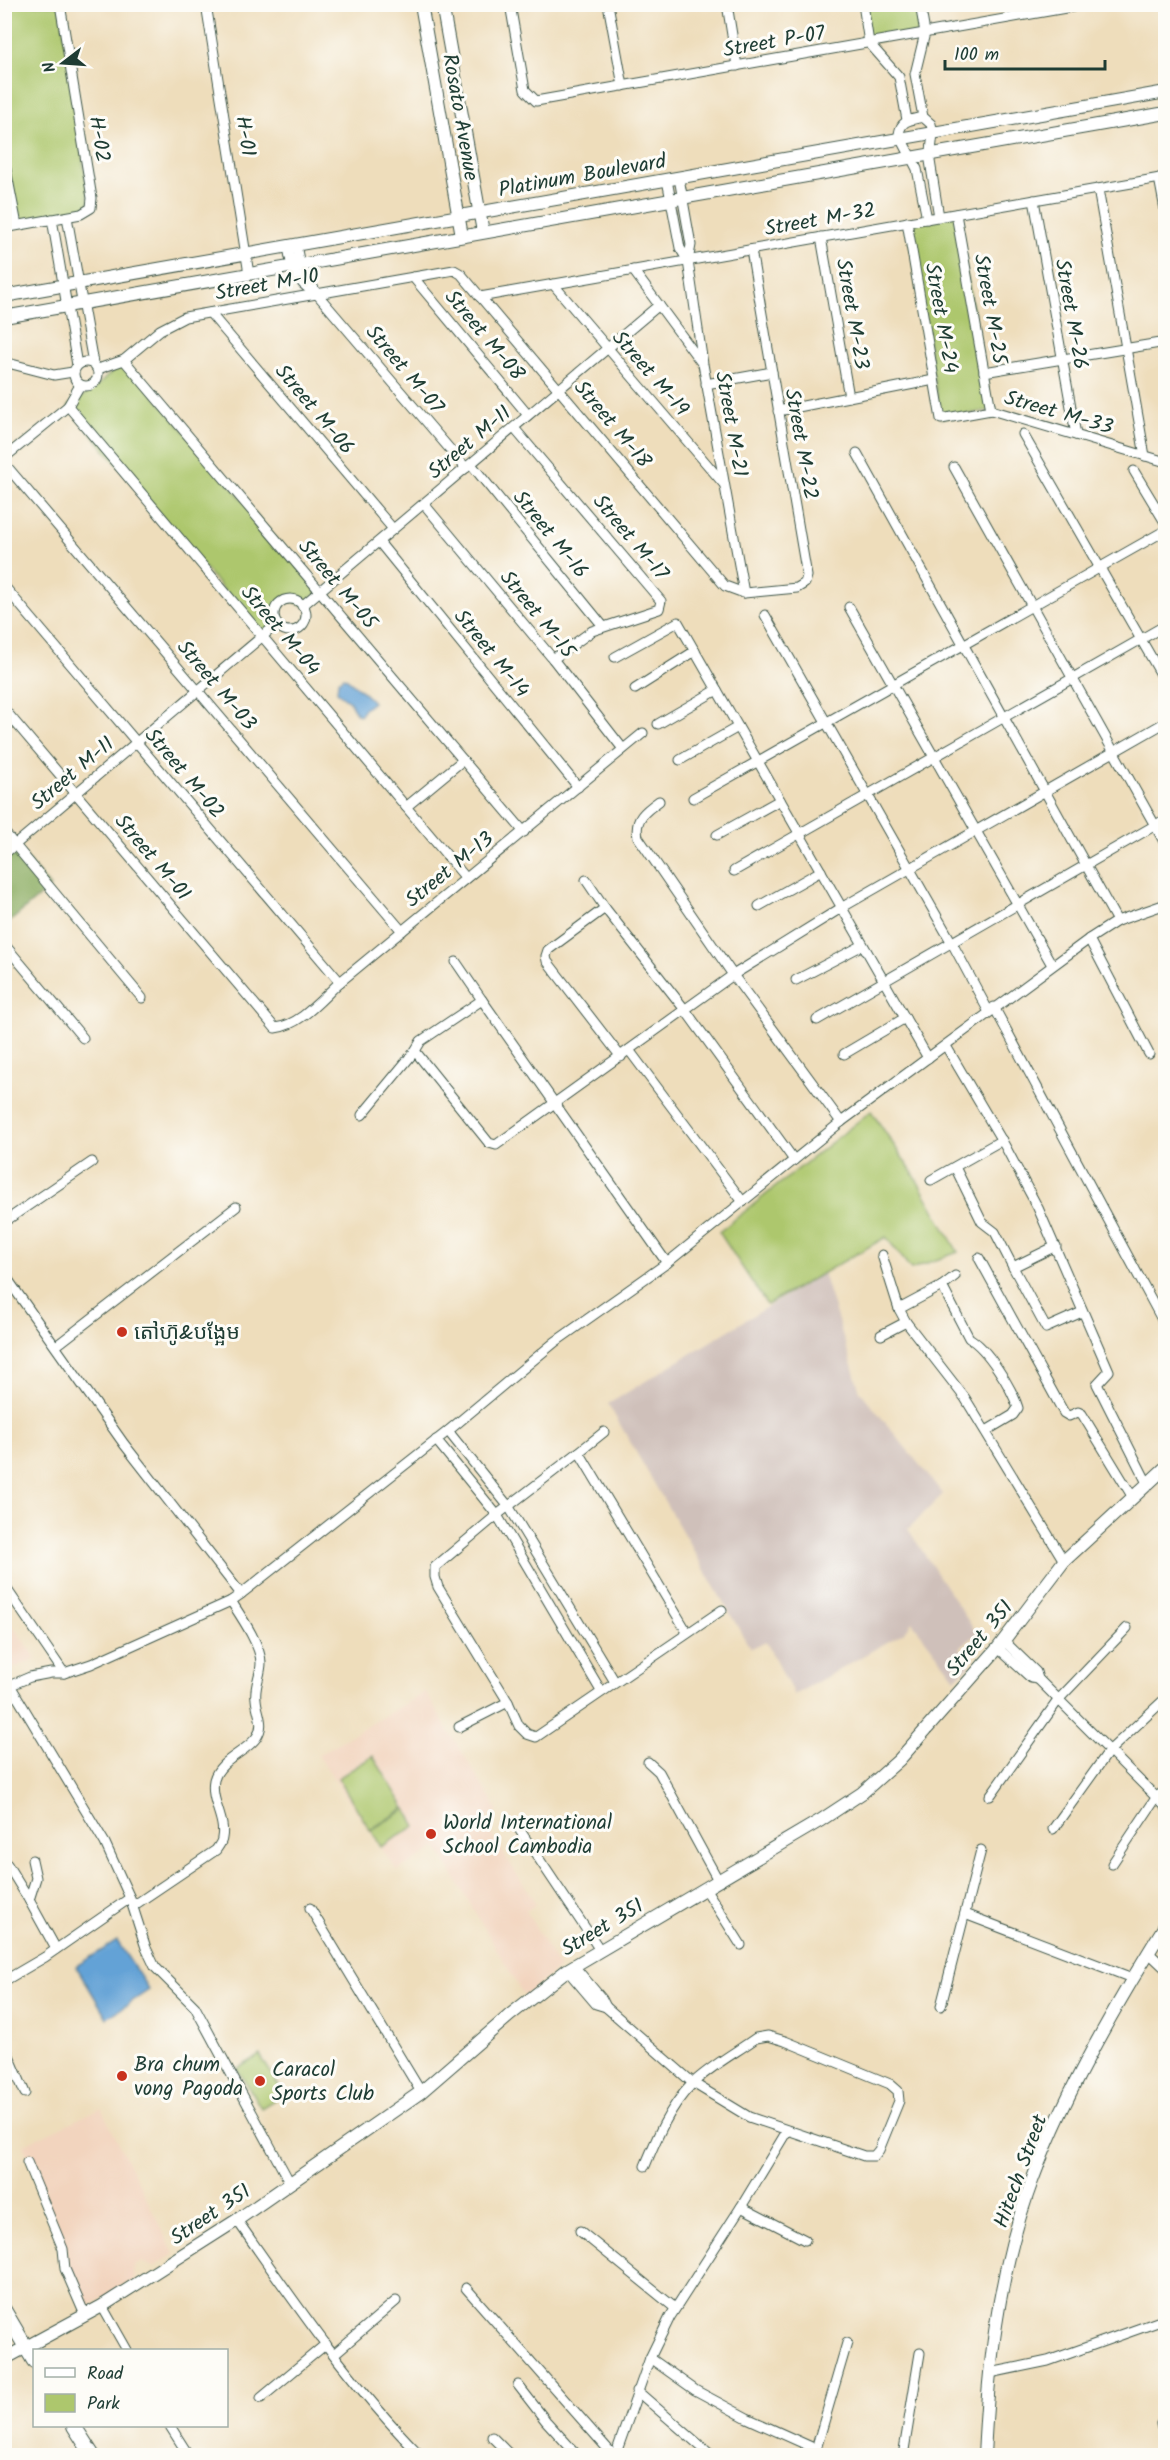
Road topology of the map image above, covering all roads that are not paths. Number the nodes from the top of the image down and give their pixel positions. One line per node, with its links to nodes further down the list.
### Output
1 (60, 4): 36 (street, H-02)
2 (206, 4): 48 (street, H-01)
3 (421, 4): 35 (street, Rosato Avenue)
4 (442, 4): 32 (street, Rosato Avenue)
5 (510, 4): 17 (street, Street P-07)
6 (608, 4): 17 (street)
7 (727, 4): 14 (street)
8 (862, 4): 13 (street)
9 (920, 4): 12 (street)
10 (1089, 4): 11 (street, Street P-07)
11 (1059, 7): 12 (street, Street P-07)
12 (925, 33): 13 (street, Street P-07); 15 (street)
13 (869, 43): 14 (street, Street P-07); 16 (street)
14 (737, 66): 17 (street, Street P-07)
15 (915, 74): 16 (street); 20 (street)
16 (899, 77): 21 (street)
17 (623, 86)
18 (1166, 92): 22 (street, Platinum Boulevard)
19 (1166, 113): 24 (street, Platinum Boulevard)
20 (923, 117): 21 (street); 22 (street)
21 (907, 120): 23 (street)
22 (933, 133): 23 (street, Platinum Boulevard); 24 (street)
23 (900, 139): 25 (street); 28 (street, Platinum Boulevard)
24 (930, 154): 25 (street, Platinum Boulevard); 37 (street)
25 (911, 157): 30 (street, Platinum Boulevard); 39 (street)
26 (4, 159): 41 (street)
27 (1162, 178): 29 (street, Street M-32); 34 (street)
28 (673, 179): 30 (street, Street M-21); 32 (street, Platinum Boulevard)
29 (1098, 189): 31 (street, Street M-32); 68 (street)
30 (676, 198): 43 (street, Platinum Boulevard); 49 (street, Street M-21)
31 (1034, 200): 33 (street, Street M-32); 69 (street, Street M-26)
32 (479, 213): 35 (street, Platinum Boulevard); 43 (street, Rosato Avenue)
33 (956, 214): 37 (street, Street M-32); 76 (street, Street M-25)
34 (1166, 215)
35 (459, 216): 44 (street, Rosato Avenue); 46 (street, Platinum Boulevard)
36 (67, 217): 38 (street); 55 (street)
37 (939, 217): 39 (street, Street M-32)
38 (52, 219): 41 (street); 57 (street)
39 (927, 219): 40 (street, Street M-32)
40 (907, 222): 45 (street, Street M-32); 77 (street, Street M-24)
41 (17, 225): 42 (street)
42 (4, 228)
43 (483, 232): 44 (street, Platinum Boulevard)
44 (462, 236): 50 (street, Platinum Boulevard)
45 (821, 237): 47 (street, Street M-32); 81 (street, Street M-23)
46 (292, 246): 48 (street, Platinum Boulevard); 50 (street)
47 (751, 250): 49 (street, Street M-32); 75 (street, Street M-22)
48 (246, 254): 53 (street, H-01); 55 (street, Platinum Boulevard)
49 (688, 261): 51 (street, Street M-32); 72 (street, Street M-21)
50 (295, 266): 53 (street, Platinum Boulevard); 58 (street, Street M-07)
51 (633, 270): 56 (street, Street M-32); 62 (street)
52 (457, 272): 54 (street, Street M-10); 60 (street, Street M-18)
53 (249, 274): 61 (street, Platinum Boulevard)
54 (413, 277): 58 (street, Street M-10); 85 (street, Street M-08)
55 (78, 283): 57 (street, Platinum Boulevard); 61 (street)
56 (553, 284): 60 (street, Street M-32); 67 (street, Street M-19)
57 (64, 286): 59 (street, Platinum Boulevard); 63 (street)
58 (317, 294): 64 (street, Street M-10); 95 (street, Street M-07)
59 (4, 296)
60 (480, 297): 80 (street, Street M-18)
61 (82, 303): 63 (street, Platinum Boulevard); 73 (street)
62 (659, 305): 67 (street, Street M-11); 72 (street)
63 (67, 306): 65 (street, Platinum Boulevard); 74 (street)
64 (210, 313): 70 (street, Street M-10); 101 (street, Street M-06)
65 (4, 316)
66 (1166, 342): 68 (street)
67 (607, 349): 80 (street, Street M-11); 98 (street, Street M-19)
68 (1126, 349): 69 (street); 91 (street)
69 (1062, 359): 76 (street); 89 (street, Street M-26)
70 (124, 360): 73 (street, Street M-10); 106 (street, Street M-05)
71 (4, 362): 74 (street)
72 (703, 364): 78 (street, Street M-21)
73 (95, 366): 74 (street); 79 (street)
74 (75, 369): 79 (street)
75 (772, 372): 78 (street); 84 (street, Street M-22)
76 (984, 372): 83 (street, Street M-25)
77 (934, 380): 81 (street); 86 (street, Street M-24)
78 (706, 384): 98 (street, Street M-21)
79 (80, 385): 82 (street)
80 (560, 389): 85 (street, Street M-11); 107 (street, Street M-18)
81 (849, 397): 84 (street)
82 (68, 406): 92 (street); 115 (street, Street M-04)
83 (991, 410): 86 (street, Street M-33); 89 (street, Street M-33)
84 (778, 411): 107 (street, Street M-22)
85 (528, 415): 87 (street, Street M-11)
86 (941, 419)
87 (514, 428): 95 (street, Street M-11); 114 (street, Street M-17)
88 (1023, 434): 104 (street)
89 (1076, 435): 91 (street, Street M-33)
90 (857, 453): 117 (street)
91 (1145, 456): 93 (street, Street M-33)
92 (4, 458)
93 (1166, 462)
94 (4, 464): 125 (street, Street M-03)
95 (468, 466): 99 (street, Street M-11); 114 (street, Street M-16)
96 (954, 467): 109 (street)
97 (1134, 471): 100 (street)
98 (724, 485): 107 (street, Street M-21)
99 (424, 504): 101 (street, Street M-11); 120 (street, Street M-15)
100 (1166, 524)
101 (393, 529): 103 (street, Street M-11)
102 (1166, 530): 104 (street)
103 (379, 542): 106 (street, Street M-11); 141 (street, Street M-14)
104 (1100, 568): 109 (street); 116 (street)
105 (4, 586): 134 (street, Street M-02)
106 (320, 591): 108 (street, Street M-11); 138 (street, Street M-05)
107 (744, 593)
108 (302, 606): 112 (street); 112 (street)
109 (1032, 606): 117 (street); 121 (street)
110 (849, 607): 123 (street)
111 (765, 615): 129 (street)
112 (276, 624): 115 (street, Street M-11)
113 (1166, 625): 116 (street)
114 (603, 626): 120 (street, Street M-17)
115 (262, 636): 125 (street, Street M-11); 148 (street, Street M-04)
116 (1141, 639): 121 (street); 122 (street)
117 (963, 645): 123 (street); 128 (street)
118 (695, 651): 119 (street); 124 (street); 126 (street)
119 (615, 657)
120 (553, 659): 135 (street, Street M-15)
121 (1072, 678): 128 (street); 136 (street)
122 (1166, 683)
123 (893, 684): 129 (street); 137 (street)
124 (635, 689)
125 (198, 690): 134 (street, Street M-11); 171 (street, Street M-03)
126 (717, 690): 131 (street); 132 (street)
127 (4, 709): 143 (street, Street M-01)
128 (1004, 717): 137 (street); 142 (street)
129 (826, 722): 140 (street); 144 (street)
130 (1166, 722): 136 (street)
131 (658, 724)
132 (738, 727): 139 (street); 140 (street)
133 (643, 733): 135 (street, Street M-13)
134 (136, 743): 143 (street, Street M-11); 180 (street, Street M-02)
135 (623, 749): 141 (street, Street M-13)
136 (1113, 752): 142 (street); 150 (street)
137 (935, 756): 144 (street); 151 (street)
138 (463, 759): 148 (street); 152 (street, Street M-05)
139 (680, 760)
140 (758, 761): 145 (street); 146 (street)
141 (578, 787): 152 (street, Street M-13)
142 (1043, 790): 151 (street); 159 (street)
143 (76, 793): 156 (street, Street M-11); 188 (street, Street M-01)
144 (868, 795): 154 (street); 160 (street)
145 (693, 798)
146 (780, 800): 154 (street); 155 (street)
147 (659, 801): 178 (street)
148 (406, 807): 163 (street, Street M-04)
149 (1166, 819): 150 (street)
150 (1155, 825): 157 (street); 159 (street)
151 (975, 829): 160 (street); 165 (street)
152 (524, 831): 163 (street, Street M-13)
153 (4, 832): 156 (street)
154 (799, 834): 161 (street); 162 (street)
155 (717, 835)
156 (15, 845): 158 (street, Street M-11); 182 (street)
157 (1166, 845)
158 (4, 854)
159 (1086, 865): 165 (street); 170 (street)
160 (909, 868): 169 (street); 173 (street)
161 (734, 871)
162 (820, 871): 167 (street); 169 (street)
163 (466, 878): 171 (street, Street M-13)
164 (586, 880): 168 (street)
165 (1019, 904): 173 (street); 177 (street)
166 (1166, 904): 170 (street)
167 (759, 906)
168 (604, 908): 185 (street); 195 (street)
169 (841, 908): 175 (street); 178 (street)
170 (1117, 921): 172 (street)
171 (402, 931): 180 (street, Street M-13)
172 (1089, 939): 177 (street); 194 (street)
173 (952, 943): 181 (street); 184 (street)
174 (4, 944): 189 (street)
175 (863, 945): 179 (street); 181 (street)
176 (456, 962): 183 (street)
177 (1052, 965): 184 (street)
178 (733, 975): 185 (street); 199 (street)
179 (796, 980)
180 (340, 982): 188 (street, Street M-13)
181 (884, 982): 186 (street); 187 (street)
182 (142, 998)
183 (482, 1000): 192 (street); 197 (street)
184 (991, 1010): 190 (street); 219 (street)
185 (686, 1011): 191 (street); 201 (street)
186 (905, 1018): 193 (street); 196 (street)
187 (817, 1020)
188 (275, 1028)
189 (83, 1038)
190 (946, 1046): 196 (street); 200 (street)
191 (629, 1050): 195 (street); 205 (street)
192 (415, 1051): 197 (street); 198 (street)
193 (844, 1054)
194 (1149, 1054)
195 (621, 1057): 197 (street)
196 (928, 1058): 199 (street)
197 (554, 1101): 211 (street)
198 (362, 1115)
199 (841, 1122): 201 (street)
200 (1002, 1140): 203 (street); 208 (street)
201 (794, 1160): 205 (street)
202 (92, 1162): 207 (street)
203 (955, 1167): 204 (street); 212 (street)
204 (931, 1180)
205 (743, 1202): 211 (street)
206 (236, 1207): 221 (street)
207 (4, 1222)
208 (1056, 1246): 212 (street); 217 (street)
209 (882, 1255): 216 (street)
210 (979, 1258): 229 (street)
211 (666, 1263): 222 (street)
212 (1013, 1267): 217 (street)
213 (4, 1274): 221 (street)
214 (956, 1276): 215 (street)
215 (942, 1286): 216 (street); 223 (street)
216 (899, 1309): 218 (street)
217 (1082, 1312): 228 (street)
218 (906, 1322): 220 (street); 223 (street)
219 (1166, 1327)
220 (881, 1335)
221 (56, 1346): 234 (street)
222 (448, 1431): 225 (street); 230 (street)
223 (986, 1431): 232 (street)
224 (604, 1432): 226 (street)
225 (436, 1440): 231 (street); 234 (street)
226 (579, 1452): 230 (street); 238 (street)
227 (1166, 1467): 228 (street, Street 351)
228 (1147, 1483): 229 (street, Street 351)
229 (1132, 1496): 232 (street, Street 351)
230 (509, 1508): 231 (street); 241 (street)
231 (497, 1515): 243 (street); 246 (street)
232 (1064, 1561): 239 (street, Street 351)
233 (4, 1585): 240 (street)
234 (241, 1594): 235 (street)
235 (231, 1601): 240 (street); 263 (street)
236 (722, 1610): 238 (street)
237 (1127, 1628): 245 (street)
238 (687, 1632): 241 (street)
239 (1001, 1645): 245 (street); 260 (street, Street 351)
240 (64, 1673): 242 (street)
241 (615, 1682): 243 (street)
242 (8, 1686): 263 (street)
243 (601, 1691): 246 (street)
244 (1166, 1698): 248 (street)
245 (1059, 1699): 248 (street); 251 (street)
246 (508, 1702): 247 (street)
247 (459, 1727)
248 (1108, 1751): 252 (street); 255 (street)
249 (648, 1762): 260 (street)
250 (1166, 1790): 252 (street)
251 (990, 1796)
252 (1156, 1798): 253 (street); 259 (street)
253 (1166, 1808)
254 (519, 1829): 269 (street)
255 (1053, 1829)
256 (981, 1850): 265 (street)
257 (32, 1860): 262 (street)
258 (7, 1864): 262 (street)
259 (1112, 1864)
260 (718, 1881): 261 (street, Street 351)
261 (705, 1888): 267 (street); 269 (street, Street 351)
262 (29, 1900): 268 (street)
263 (131, 1902): 268 (street); 283 (street)
264 (310, 1908): 278 (street)
265 (965, 1914): 273 (street); 275 (street)
266 (1166, 1924): 270 (street, Hitech Street)
267 (741, 1945)
268 (56, 1949): 274 (street)
269 (600, 1950): 271 (street, Street 351)
270 (1148, 1952): 272 (street); 273 (street, Hitech Street)
271 (570, 1968): 277 (street); 278 (street, Street 351)
272 (1166, 1969)
273 (1132, 1978): 304 (street, Hitech Street)
274 (4, 1981)
275 (942, 2006)
276 (4, 2044): 279 (street)
277 (693, 2083): 280 (street); 280 (street); 282 (street)
278 (421, 2092): 283 (street, Street 351)
279 (25, 2093)
280 (787, 2131): 284 (street)
281 (27, 2162): 293 (street)
282 (645, 2166)
283 (290, 2183): 285 (street, Street 351)
284 (741, 2207): 287 (street); 291 (street)
285 (237, 2220): 290 (street, Street 351); 296 (street)
286 (580, 2231): 291 (street)
287 (805, 2241)
288 (466, 2288): 319 (street)
289 (396, 2301): 300 (street)
290 (102, 2306): 293 (street, Street 351); 298 (street)
291 (675, 2308): 301 (street)
292 (4, 2310): 297 (main road)
293 (85, 2315): 297 (street, Street 351)
294 (1166, 2319): 304 (street)
295 (847, 2343): 313 (street)
296 (326, 2344): 300 (street); 307 (street)
297 (25, 2346): 302 (street, Street 351); 303 (main road)
298 (126, 2349)
299 (920, 2353): 321 (street)
300 (334, 2354): 316 (street)
301 (650, 2358): 306 (street); 313 (street)
302 (4, 2359)
303 (33, 2359)
304 (990, 2373): 322 (street, Hitech Street)
305 (518, 2385): 318 (street)
306 (637, 2391): 319 (street); 320 (street)
307 (261, 2398)
308 (1166, 2421): 312 (street)
309 (75, 2427): 314 (main road)
310 (171, 2427): 315 (street)
311 (492, 2437): 317 (street)
312 (1166, 2442)
313 (815, 2452)
314 (93, 2456)
315 (189, 2456)
316 (421, 2456)
317 (511, 2456)
318 (578, 2456)
319 (615, 2456)
320 (712, 2456)
321 (903, 2456)
322 (984, 2456)

